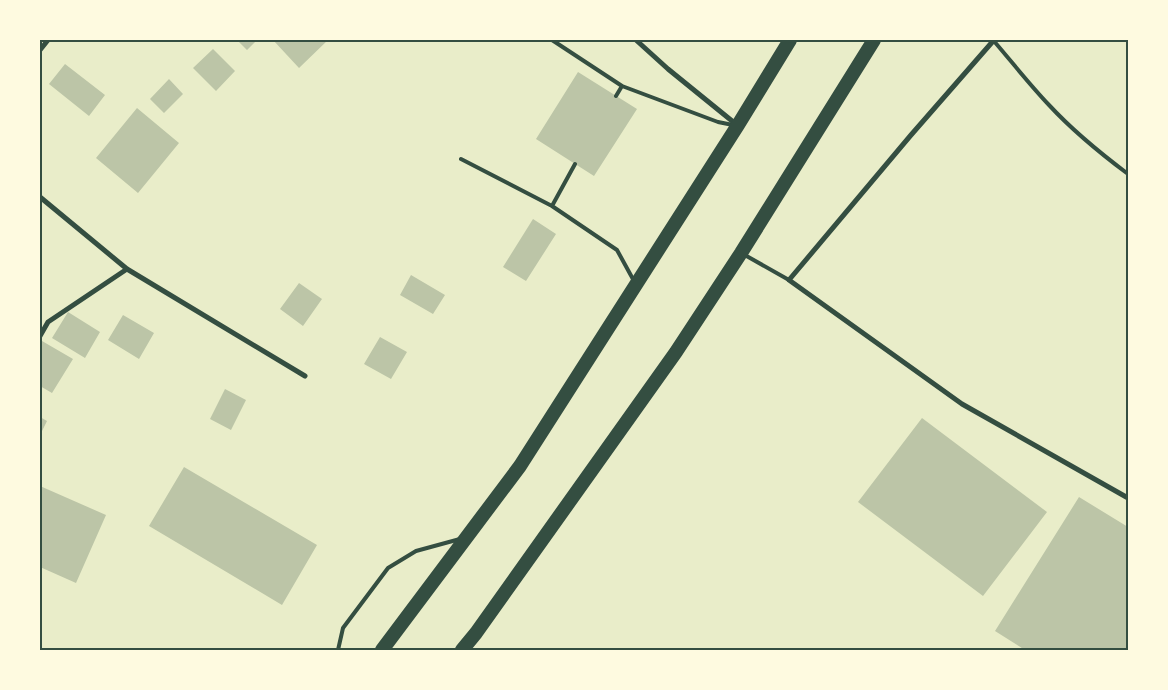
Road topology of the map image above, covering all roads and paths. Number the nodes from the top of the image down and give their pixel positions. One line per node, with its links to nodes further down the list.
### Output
1 (48, 40): 7 (street)
2 (552, 40): 8 (lane)
3 (636, 40): 10 (street)
4 (790, 40): 10 (highway)
5 (874, 40): 16 (highway)
6 (994, 40): 13 (lane); 18 (street)
7 (40, 50)
8 (622, 86): 9 (lane); 10 (lane)
9 (616, 96)
10 (738, 126): 19 (highway)
11 (462, 159): 15 (lane)
12 (576, 164): 15 (lane)
13 (1128, 174)
14 (40, 197): 17 (street)
15 (552, 206): 19 (lane)
16 (742, 253): 18 (lane); 26 (highway)
17 (128, 269): 20 (street); 21 (street)
18 (789, 280): 22 (street)
19 (636, 286): 23 (highway)
20 (40, 336)
21 (305, 376)
22 (1128, 498)
23 (466, 538): 24 (lane); 25 (highway)
24 (338, 650)
25 (382, 650)
26 (462, 650)

